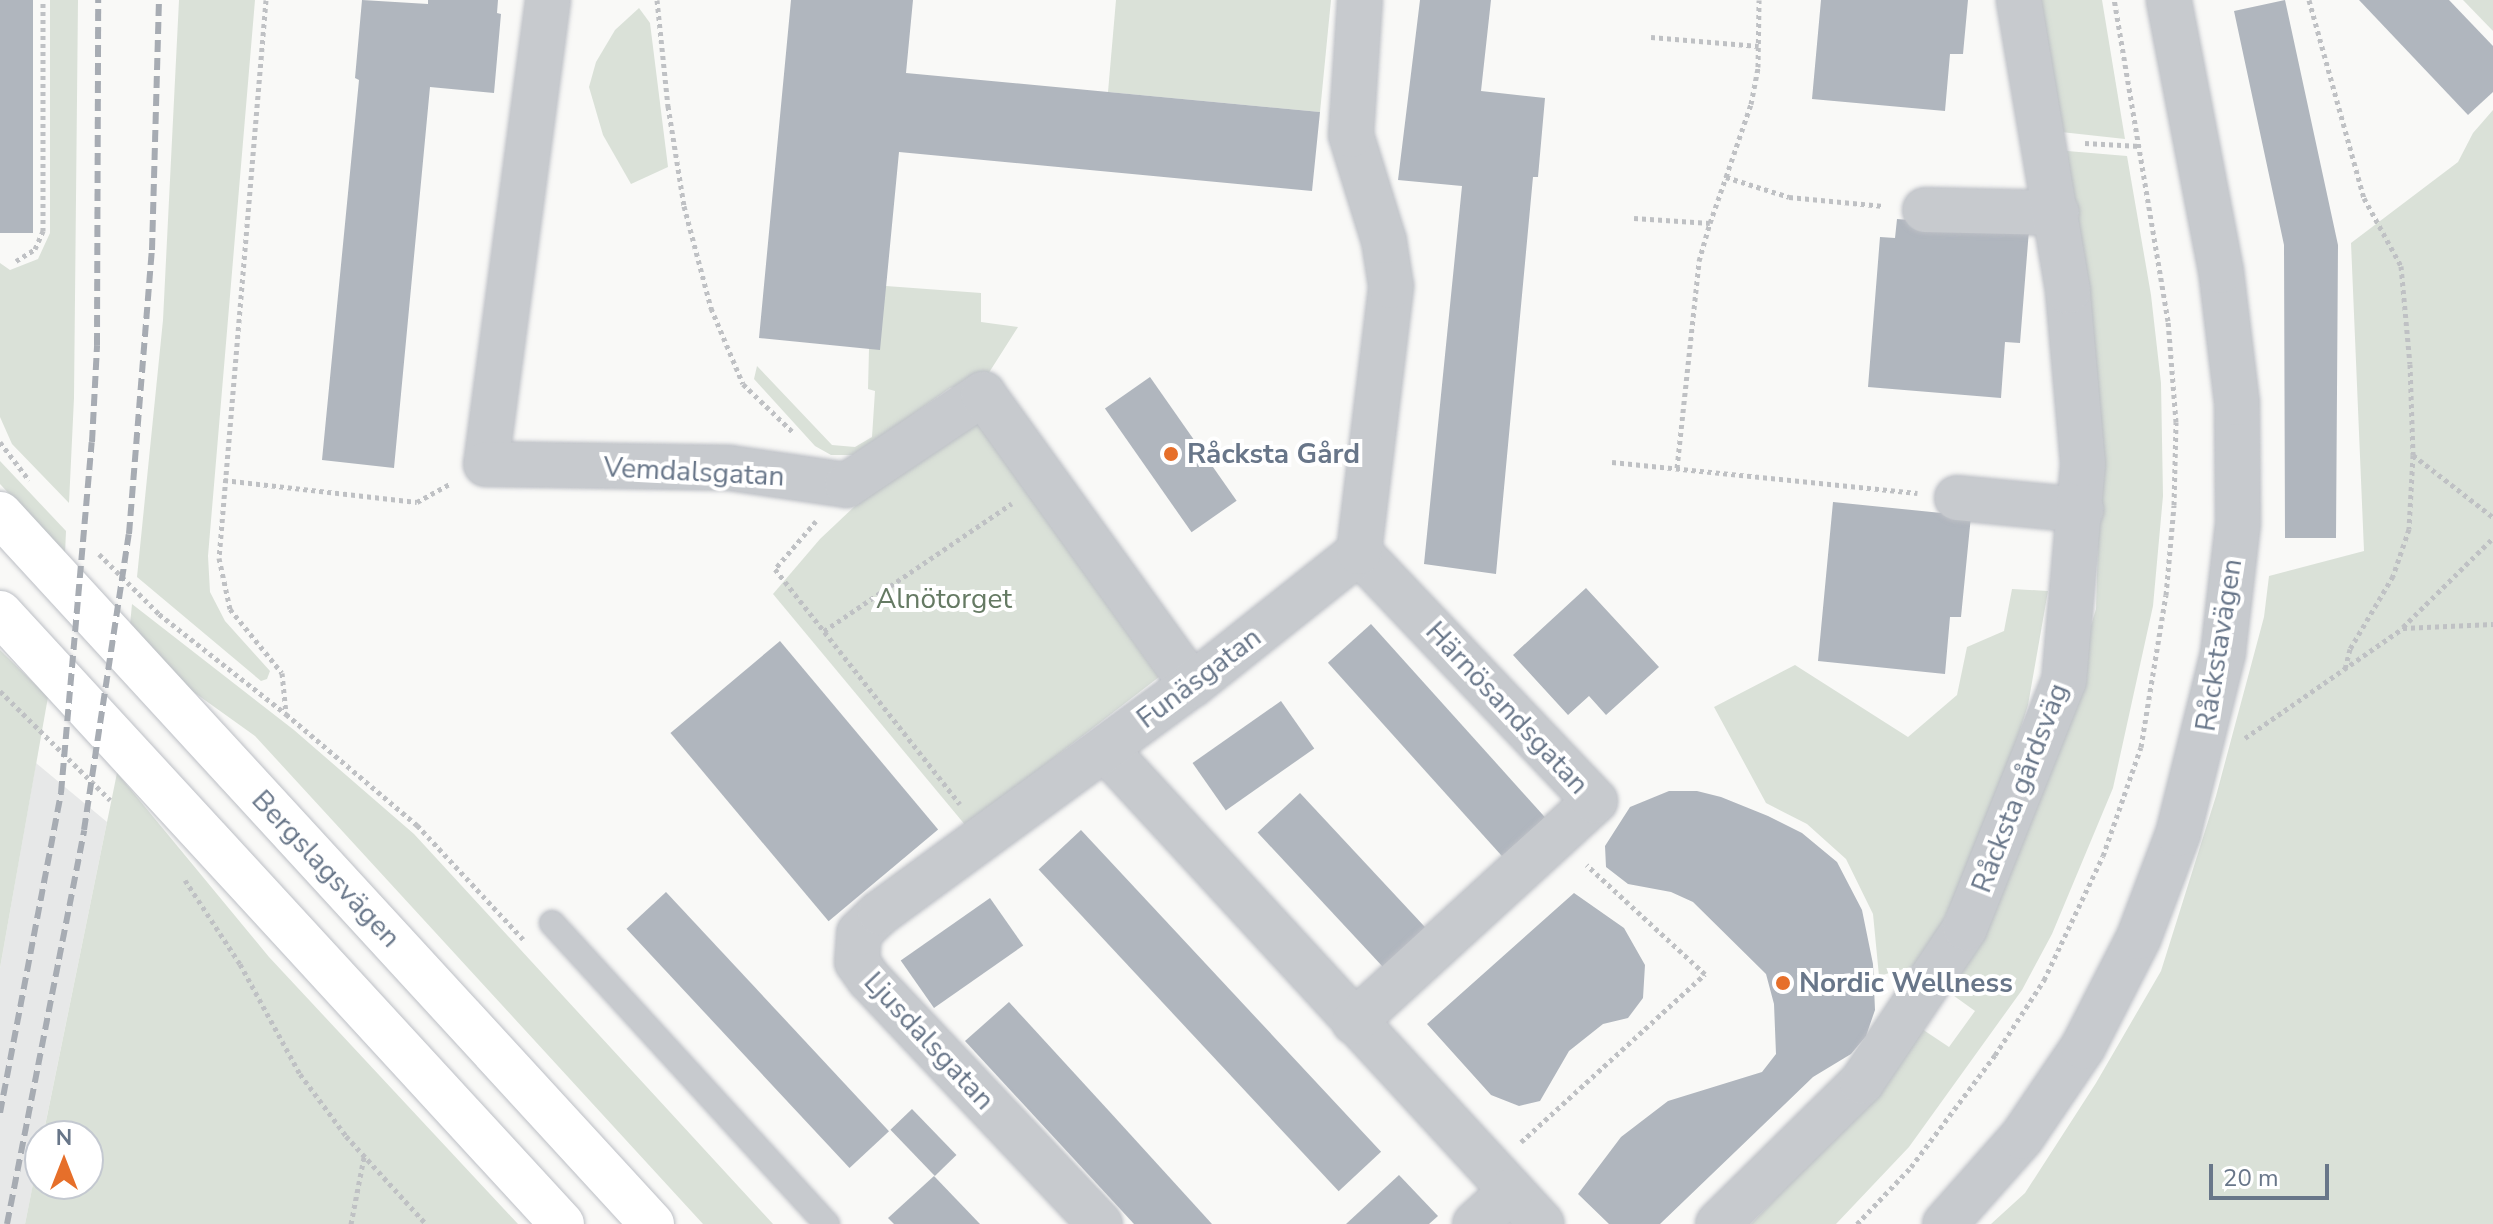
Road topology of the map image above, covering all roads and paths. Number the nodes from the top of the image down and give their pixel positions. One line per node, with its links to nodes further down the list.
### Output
1 (43, 0): 19 (path)
2 (266, 0): 26 (path)
3 (548, 0): 24 (street)
4 (657, 0): 20 (path)
5 (1360, 0): 36 (street)
6 (1759, 0): 11 (path)
7 (2019, 0): 12 (street, Råcksta gårdsväg)
8 (2169, 0): 63 (street, Råckstavägen)
9 (2309, 0): 22 (path)
10 (1651, 37): 11 (path)
11 (1759, 46): 14 (path)
12 (2045, 140): 13 (path); 16 (street, Råcksta gårdsväg)
13 (2140, 146)
14 (1726, 177): 15 (path); 18 (path)
15 (1925, 210): 16 (street)
16 (2057, 213): 31 (street, Råcksta gårdsväg)
17 (1634, 218): 18 (path)
18 (1710, 223): 25 (path)
19 (16, 261)
20 (743, 384)
21 (0, 442): 28 (path)
22 (2413, 455): 33 (path); 39 (path)
23 (1612, 462): 25 (path)
24 (486, 464): 26 (path); 27 (street, Vemdalsgatan)
25 (1677, 468): 29 (path)
26 (224, 480): 43 (path)
27 (847, 485): 40 (path); 41 (street)
28 (39, 492)
29 (1957, 498): 31 (street)
30 (1012, 502): 40 (path)
31 (2081, 510): 62 (street, Råcksta gårdsväg)
32 (0, 514): 57 (main road, Bergslagsvägen)
33 (2493, 517)
34 (2493, 538): 39 (path)
35 (92, 547): 43 (path)
36 (1359, 552): 41 (street, Funäsgatan); 51 (street, Härnösandsgatan)
37 (0, 613): 56 (main road)
38 (2493, 624): 39 (path)
39 (2403, 628)
40 (824, 631): 46 (path)
41 (1192, 685): 44 (street, Funäsgatan)
42 (0, 691): 45 (path)
43 (286, 714): 50 (path)
44 (1105, 749): 46 (street, Ljusdalsgatan); 51 (street)
45 (119, 809)
46 (985, 836): 59 (street, Ljusdalsgatan)
47 (181, 875): 52 (path)
48 (1599, 878): 53 (path)
49 (552, 923): 58 (lane)
50 (526, 942)
51 (1354, 1022): 53 (street)
52 (364, 1156): 54 (path); 55 (path)
53 (1501, 1180): 60 (street); 61 (street)
54 (351, 1224)
55 (426, 1224)
56 (562, 1224)
57 (652, 1224)
58 (827, 1224)
59 (1100, 1224)
60 (1475, 1224)
61 (1542, 1224)
62 (1718, 1224)
63 (1945, 1224)

